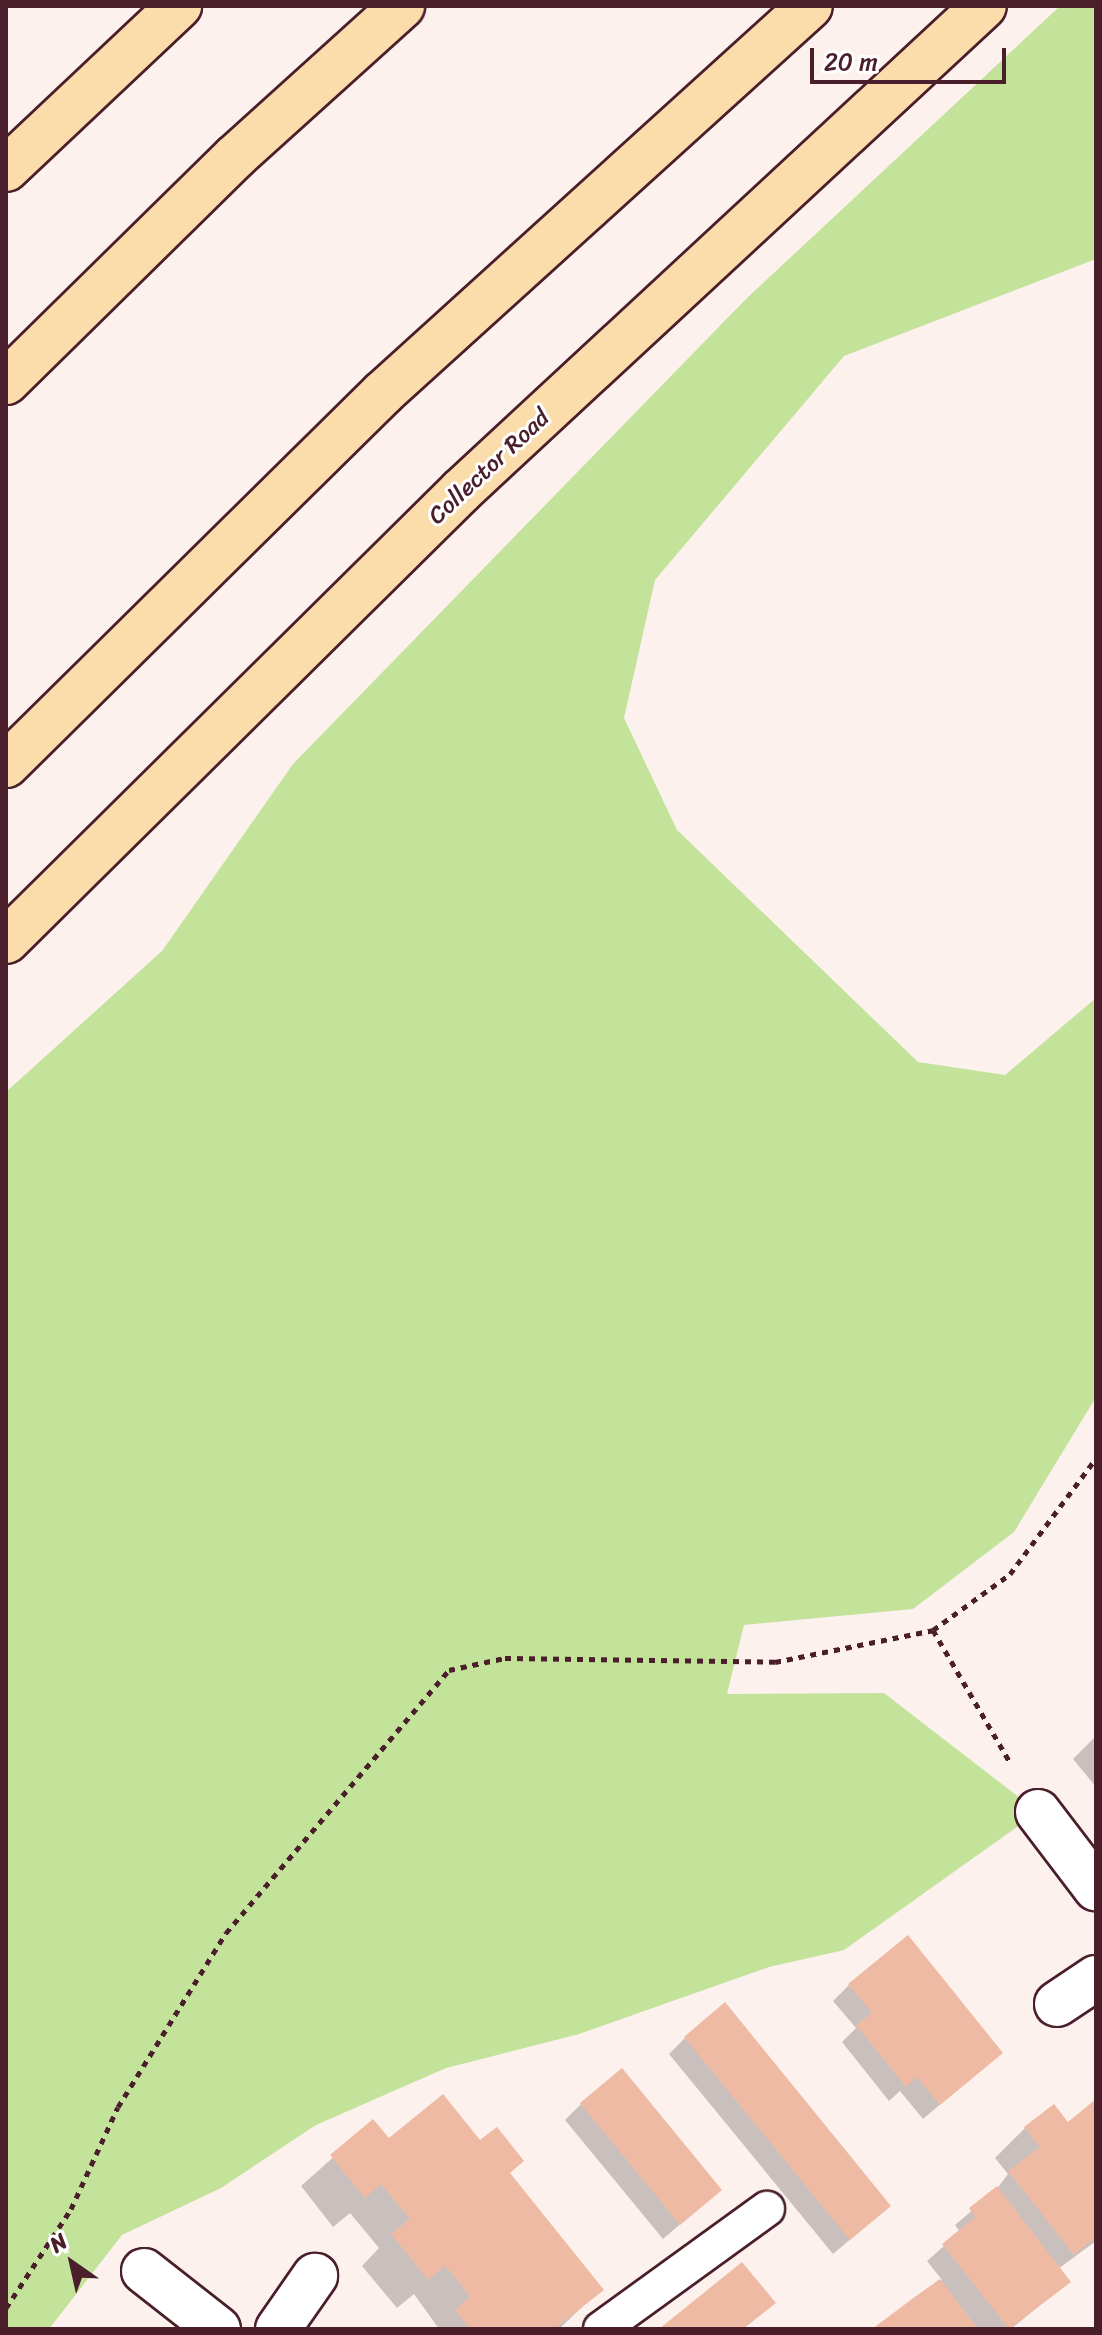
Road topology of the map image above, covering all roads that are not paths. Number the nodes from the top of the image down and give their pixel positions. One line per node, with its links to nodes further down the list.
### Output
1 (179, 6): 5 (highway)
2 (402, 6): 6 (highway)
3 (810, 6): 7 (highway)
4 (984, 6): 8 (highway, Collector Road)
5 (6, 169)
6 (6, 382)
7 (6, 765)
8 (6, 941)
9 (1038, 1812): 10 (street)
10 (1096, 1888)
11 (1096, 1978): 12 (street)
12 (1057, 2004)
13 (767, 2209): 18 (lane)
14 (144, 2271): 16 (street)
15 (315, 2276): 17 (street)
16 (218, 2329)
17 (278, 2329)
18 (601, 2329)

